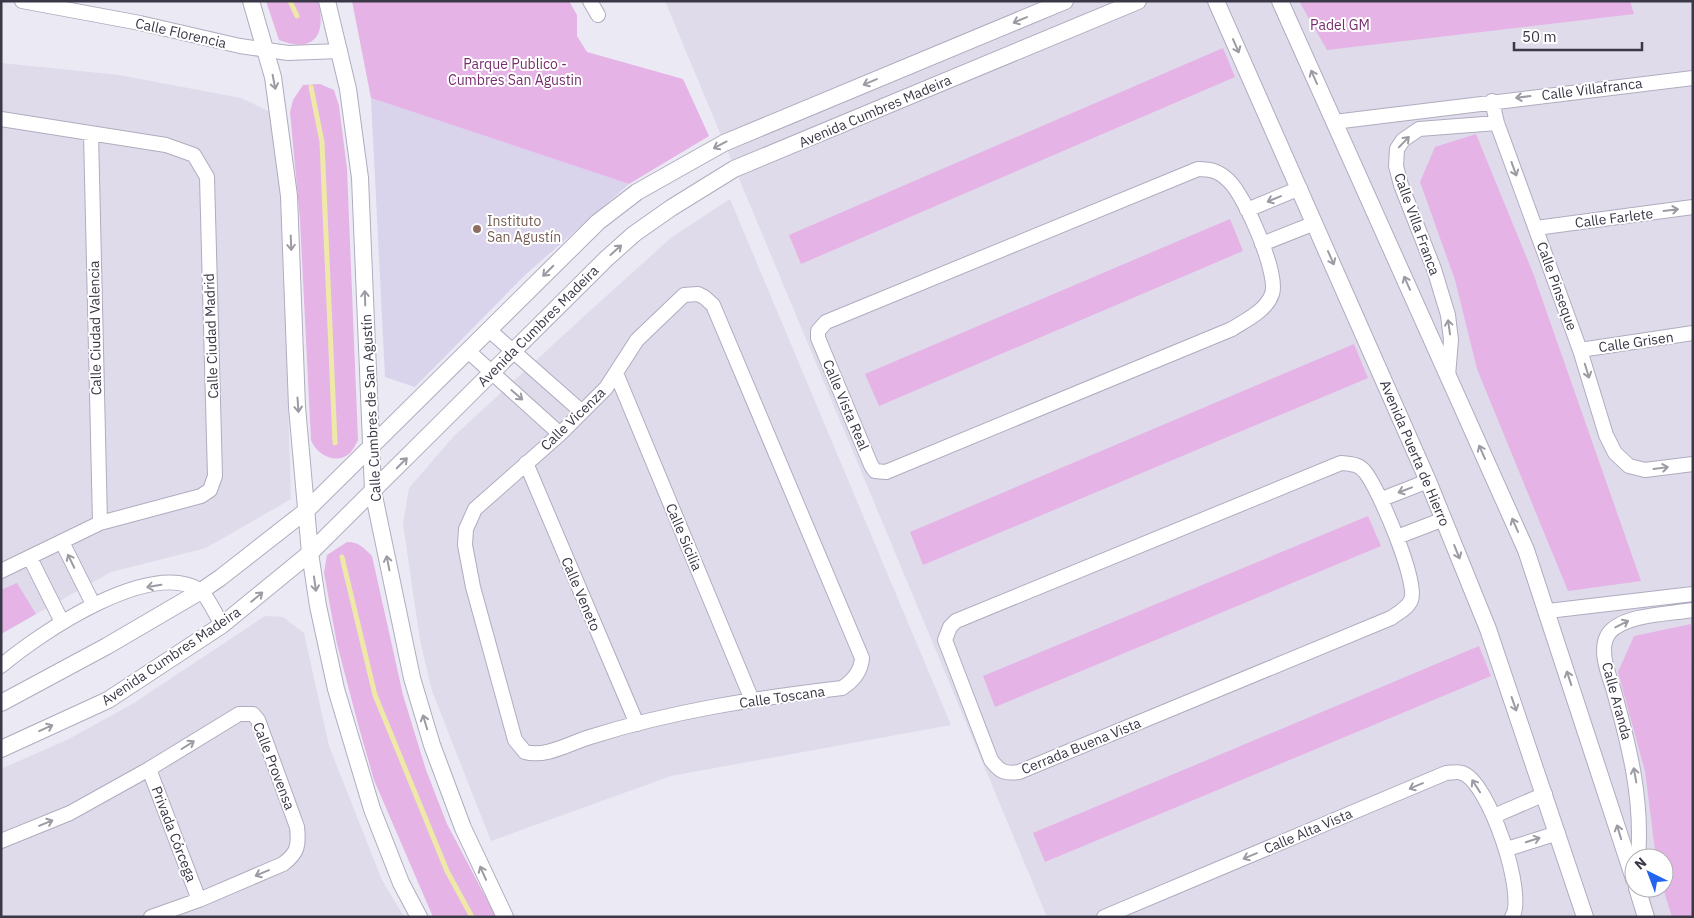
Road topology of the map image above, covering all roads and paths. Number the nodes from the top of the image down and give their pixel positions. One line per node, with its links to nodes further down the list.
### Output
1 (22, 1): 12 (street, Calle Florencia)
2 (251, 1): 12 (street)
3 (327, 1): 13 (street, Calle Cumbres de San Agustín)
4 (590, 1): 10 (street)
5 (1065, 1): 27 (street, Avenida Cumbres Madeira, one-way to 27)
6 (1138, 1): 31 (street, Avenida Cumbres Madeira, one-way to 6)
7 (1273, 1): 11 (street)
8 (1280, 1): 11 (street)
9 (1218, 3): 20 (street, Avenida Puerta de Hierro, one-way to 20)
10 (598, 15)
11 (1290, 23): 17 (street, one-way to 11)
12 (267, 50): 13 (street, Calle Florencia); 43 (street, one-way to 43)
13 (340, 51): 37 (street, Calle Cumbres de San Agustín, one-way to 13)
14 (1693, 78): 15 (street, Calle Villafranca, one-way to 15)
15 (1492, 101): 17 (street); 18 (street, Calle Pinseque)
16 (1, 119): 19 (street, Calle Ciudad Madrid)
17 (1334, 122): 34 (street, one-way to 17)
18 (1497, 123): 24 (street, Calle Pinseque, one-way to 24); 34 (street, Calle Villa Franca, one-way to 18)
19 (91, 133): 45 (street, Calle Ciudad Valencia); 45 (street, Calle Ciudad Madrid)
20 (1300, 188): 22 (street, one-way to 22); 23 (street, Avenida Puerta de Hierro)
21 (1693, 207): 24 (street, Calle Farlete, one-way to 21)
22 (1247, 210): 25 (street, Calle Vista Real); 25 (street, Calle Vista Real)
23 (1315, 223): 25 (street); 40 (street, Avenida Puerta de Hierro, one-way to 40)
24 (1536, 228): 29 (street, Calle Pinseque)
25 (1262, 244)
26 (713, 306): 33 (street, Calle Vicenza); 60 (street, Calle Toscana)
27 (489, 330): 30 (street, Avenida Cumbres Madeira); 31 (street)
28 (1693, 333): 29 (street, Calle Grisen)
29 (1580, 350): 39 (street, Calle Pinseque, one-way to 39)
30 (468, 351): 32 (street); 37 (street, Avenida Cumbres Madeira)
31 (512, 351): 32 (street, Avenida Cumbres Madeira); 35 (street)
32 (491, 372): 36 (street, one-way to 36); 41 (street, Avenida Cumbres Madeira, one-way to 32)
33 (616, 373): 35 (street, Calle Vicenza); 60 (street, Calle Sicilia)
34 (1448, 376): 56 (street, one-way to 34)
35 (582, 412): 36 (street, Calle Vicenza)
36 (560, 434): 38 (street, Calle Vicenza)
37 (370, 448): 41 (street, Calle Cumbres de San Agustín); 43 (street, Avenida Cumbres Madeira)
38 (526, 464): 48 (street, Calle Vicenza); 62 (street, Calle Veneto)
39 (1693, 464)
40 (1428, 481): 42 (street, one-way to 42); 44 (street, Avenida Puerta de Hierro)
41 (373, 492): 49 (street, Avenida Cumbres Madeira); 76 (street, Calle Cumbres de San Agustín, one-way to 41)
42 (1382, 499): 46 (street, Cerrada Buena Vista); 46 (street, Cerrada Buena Vista)
43 (307, 510): 49 (street); 52 (street, Avenida Cumbres Madeira)
44 (1444, 520): 46 (street); 65 (street, Avenida Puerta de Hierro, one-way to 65)
45 (100, 523): 47 (street, Calle Ciudad Madrid)
46 (1397, 537)
47 (62, 542): 50 (street, Calle Ciudad Madrid); 54 (street, one-way to 47)
48 (465, 545): 62 (street, Calle Toscana)
49 (310, 553): 58 (street, Avenida Cumbres Madeira, one-way to 49); 75 (street, one-way to 75)
50 (30, 558): 51 (street, Calle Ciudad Madrid); 57 (street)
51 (1, 572)
52 (201, 591): 54 (street, one-way to 54); 58 (street); 61 (street, Avenida Cumbres Madeira)
53 (1693, 594): 56 (street)
54 (93, 604): 57 (street)
55 (1693, 610): 70 (street, Calle Aranda, one-way to 55)
56 (1548, 611): 69 (street, one-way to 56)
57 (62, 622): 59 (street)
58 (222, 626): 63 (street, Avenida Cumbres Madeira, one-way to 58)
59 (1, 666)
60 (752, 700): 62 (street, Calle Toscana)
61 (1, 703)
62 (637, 724)
63 (1, 748)
64 (149, 769): 68 (street, Calle Provensa, one-way to 64); 73 (street, Privada Córcega); 73 (street, Calle Provensa, one-way to 73)
65 (1544, 794): 66 (street); 67 (street, Avenida Puerta de Hierro)
66 (1494, 816): 71 (street, Calle Alta Vista); 77 (street, Calle Alta Vista, one-way to 77)
67 (1558, 832): 71 (street, one-way to 67); 79 (street, Avenida Puerta de Hierro)
68 (1, 841)
69 (1624, 848)
70 (1638, 848)
71 (1507, 849): 78 (street, Calle Alta Vista)
72 (1640, 898): 80 (street)
73 (199, 900): 74 (street, Calle Provensa)
74 (151, 917)
75 (419, 917)
76 (505, 917)
77 (1104, 917)
78 (1512, 917)
79 (1585, 917)
80 (1646, 917)

